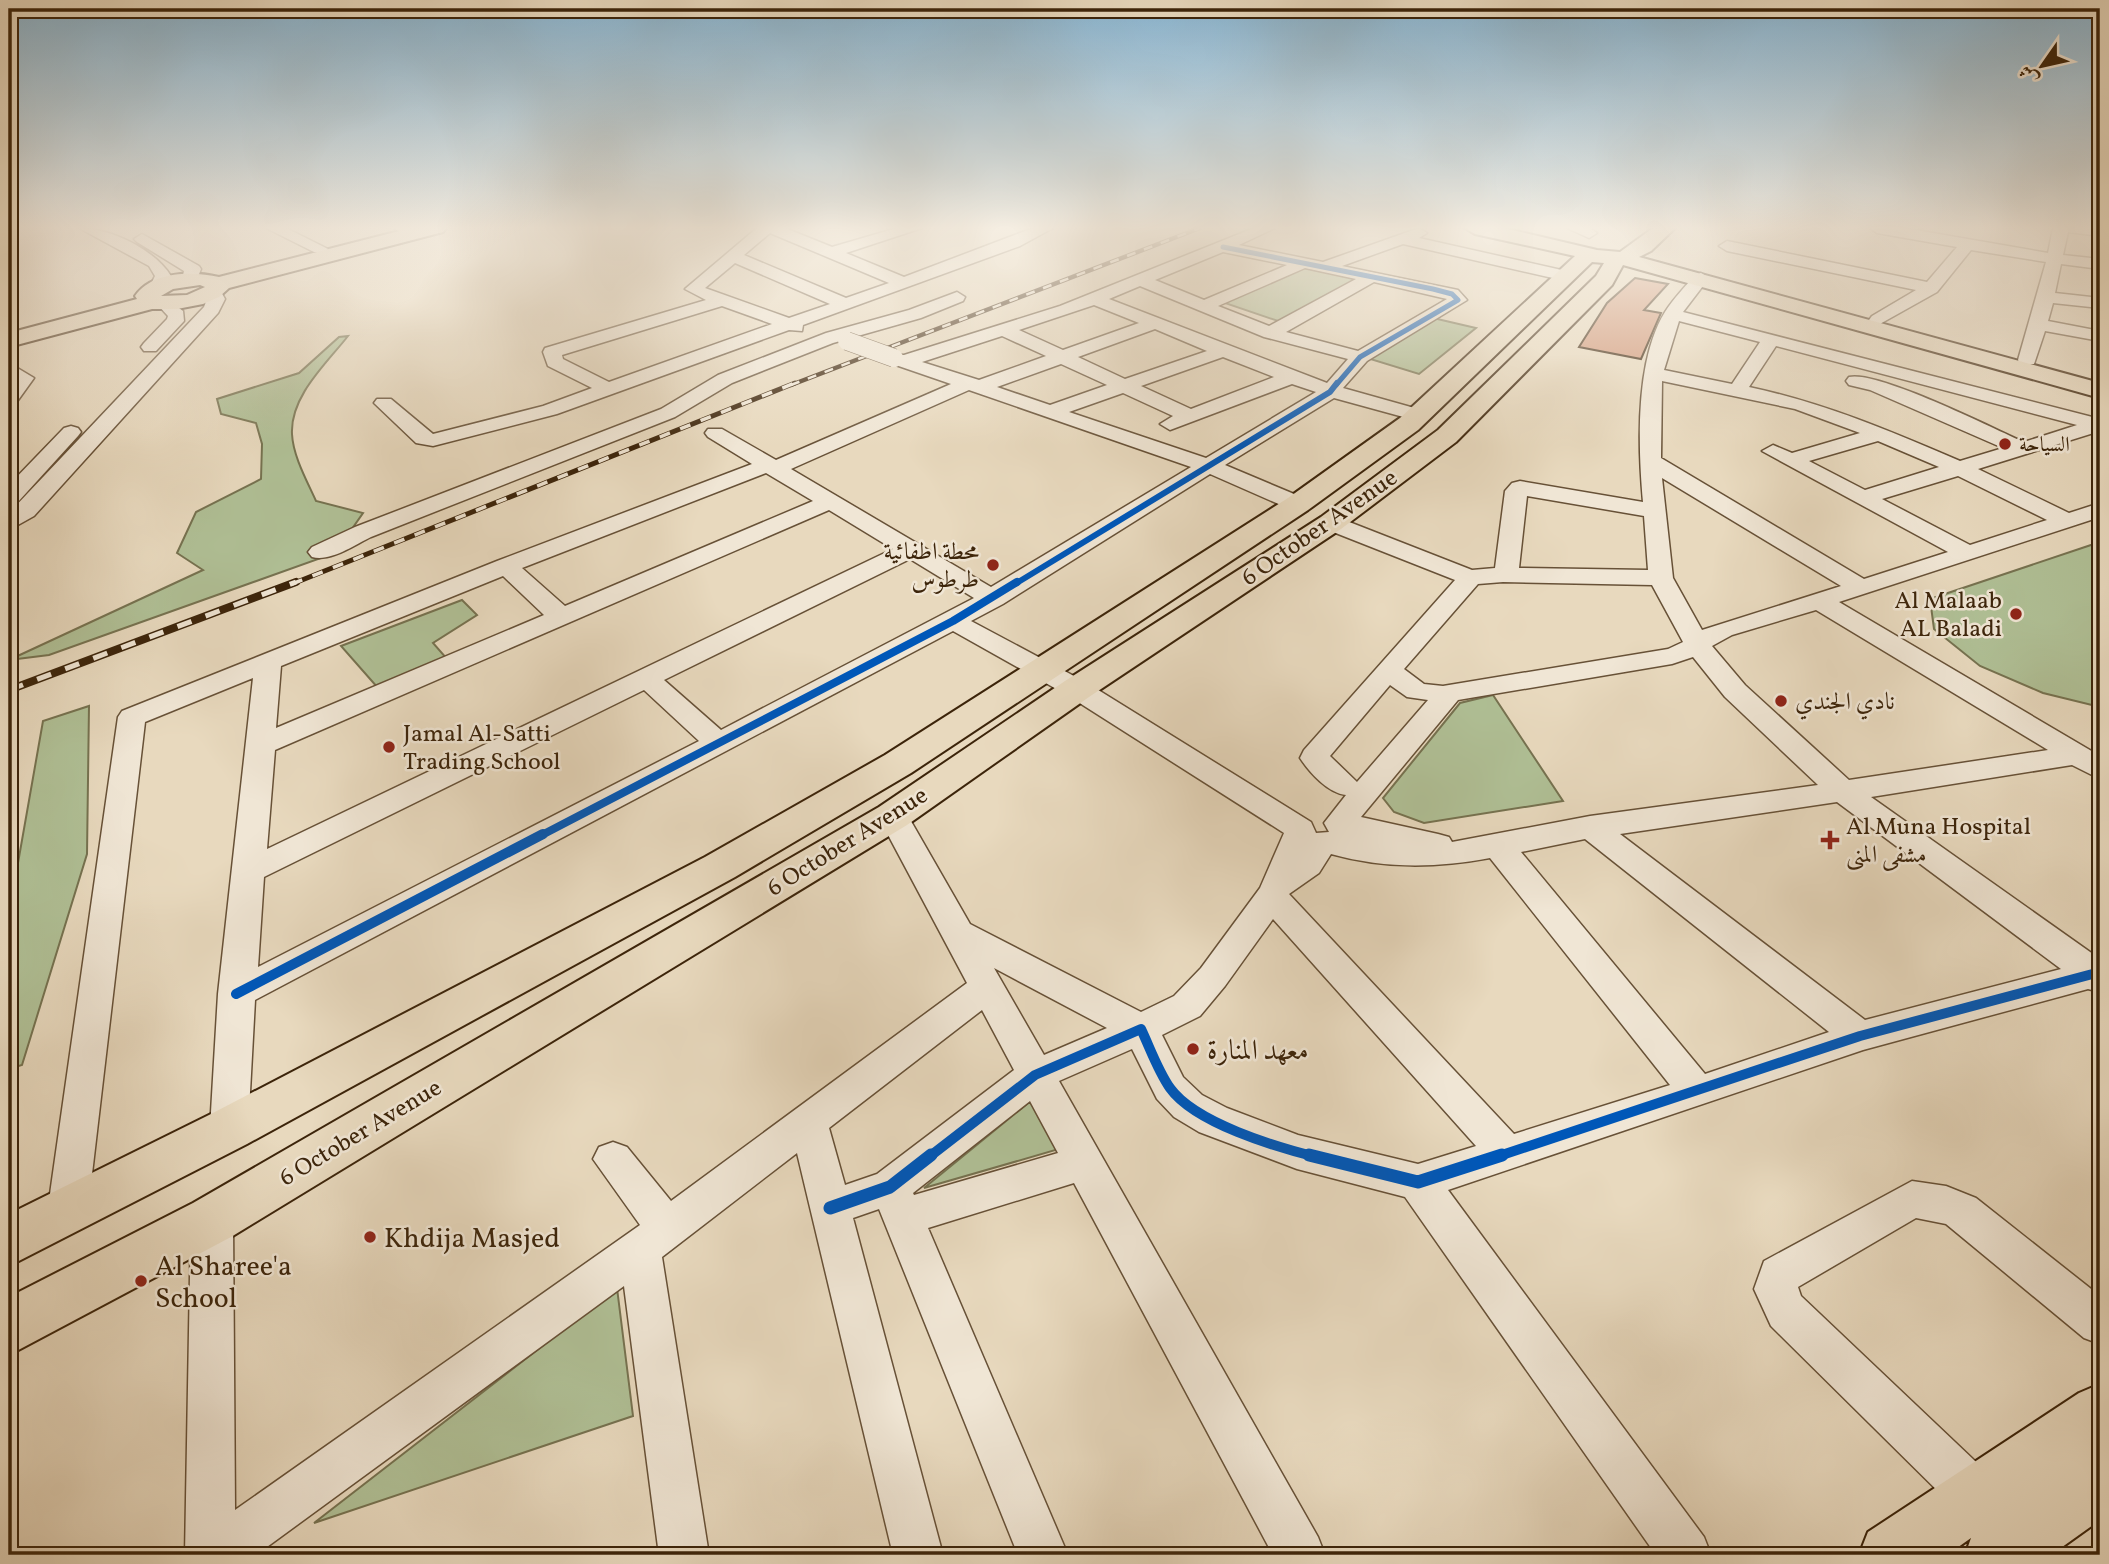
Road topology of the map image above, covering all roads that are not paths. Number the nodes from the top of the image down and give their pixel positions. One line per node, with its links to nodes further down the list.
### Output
1 (138, 301): 34 (main road)
2 (141, 301): 39 (main road)
3 (160, 301): 59 (street)
4 (215, 301): 82 (street)
5 (720, 301): 32 (street); 54 (street)
6 (840, 301): 25 (street)
7 (851, 301): 25 (street)
8 (947, 301): 38 (street)
9 (1089, 301): 35 (street)
10 (1100, 301): 31 (street)
11 (1191, 301): 27 (street)
12 (1217, 301): 27 (street)
13 (1328, 301): 36 (street)
14 (1456, 301): 43 (street)
15 (1544, 301): 63 (main road, 6 October Avenue)
16 (1558, 301): 80 (main road, 6 October Avenue)
17 (1682, 301): 29 (street)
18 (1824, 301): 30 (main road)
19 (1829, 301): 55 (main road)
20 (1905, 301): 24 (street)
21 (2045, 301): 33 (street)
22 (2082, 301): 26 (street)
23 (794, 302): 28 (street)
24 (1908, 302): 30 (street)
25 (845, 303): 28 (street)
26 (2100, 303)
27 (1203, 306): 36 (street)
28 (820, 313): 32 (street)
29 (1672, 314): 40 (street); 48 (street)
30 (1878, 320): 45 (main road)
31 (1156, 323): 41 (street); 42 (street)
32 (788, 324): 38 (street); 54 (street)
33 (2038, 324): 37 (street); 45 (street)
34 (9, 331)
35 (1006, 331): 42 (street); 44 (street)
36 (1270, 333): 43 (street)
37 (2100, 336)
38 (838, 339): 44 (street, bridge); 84 (street)
39 (9, 340)
40 (1771, 340): 46 (street); 66 (street)
41 (1224, 351): 49 (street); 52 (street)
42 (1064, 355): 51 (street); 52 (street)
43 (1360, 357): 56 (street)
44 (899, 359): 51 (street)
45 (2027, 360): 50 (main road)
46 (1774, 361): 53 (street); 57 (street)
47 (9, 369): 58 (street)
48 (1653, 373): 57 (street); 71 (street)
49 (1290, 378): 56 (street); 64 (street)
50 (2100, 380)
51 (976, 384): 62 (street); 72 (street)
52 (1125, 385): 62 (street); 64 (street)
53 (1877, 386): 61 (street); 70 (street)
54 (608, 389): 60 (street)
55 (2100, 391)
56 (1330, 392): 63 (street); 73 (street)
57 (1736, 392): 61 (street)
58 (9, 399)
59 (101, 400)
60 (384, 403)
61 (1800, 404): 68 (street)
62 (1052, 411): 69 (street)
63 (1418, 415): 80 (main road, 6 October Avenue)
64 (1189, 416): 69 (street)
65 (83, 419): 75 (street)
66 (2100, 425): 70 (street)
67 (715, 433): 72 (street)
68 (1880, 434): 74 (street); 76 (street)
69 (1130, 439): 73 (street)
70 (2024, 449): 74 (street)
71 (1650, 461): 79 (street); 90 (street)
72 (771, 467): 77 (street); 86 (street)
73 (1211, 467): 80 (street); 91 (street)
74 (1961, 469): 76 (street); 81 (street)
75 (9, 498)
76 (1863, 498): 85 (street)
77 (830, 502): 83 (street); 93 (street)
78 (2100, 510): 81 (street)
79 (1655, 511): 87 (street); 89 (street)
80 (1315, 513): 88 (street); 98 (main road, 6 October Avenue)
81 (2068, 521): 85 (street)
82 (9, 523)
83 (911, 550): 91 (street); 99 (street)
84 (320, 552)
85 (1968, 553): 90 (street)
86 (506, 566): 93 (street); 96 (street)
87 (1506, 576): 88 (street); 89 (street)
88 (1470, 578): 97 (street)
89 (1661, 578): 95 (street)
90 (1862, 588): 92 (street)
91 (993, 599): 94 (street)
92 (1821, 602): 95 (street); 103 (street)
93 (562, 617): 102 (street)
94 (953, 621): 98 (street); 101 (street)
95 (1698, 644): 100 (street); 105 (street)
96 (268, 663): 102 (street); 127 (street)
97 (1387, 670): 100 (street); 104 (street)
98 (1068, 676): 106 (main road, 6 October Avenue); 108 (street); 121 (main road, 6 October Avenue)
99 (646, 678): 101 (street); 110 (street)
100 (1436, 693): 104 (street); 108 (street)
101 (719, 744): 115 (street)
102 (261, 745): 110 (street)
103 (2089, 762): 105 (street)
104 (1344, 786): 108 (street)
105 (1843, 791): 107 (street); 113 (street)
106 (892, 816): 112 (street); 129 (main road, 6 October Avenue)
107 (1590, 827): 109 (street); 117 (street)
108 (1320, 828): 109 (street); 111 (street)
109 (1497, 845): 119 (street)
110 (251, 870): 115 (street)
111 (1276, 889): 116 (street); 122 (street)
112 (956, 932): 114 (street); 116 (street)
113 (2098, 975): 117 (street)
114 (987, 987): 118 (street); 120 (street)
115 (236, 995): 121 (street)
116 (1141, 1028): 118 (street); 125 (street)
117 (1860, 1036): 119 (street)
118 (1035, 1075): 124 (street); 126 (street)
119 (1698, 1092): 122 (street)
120 (808, 1120): 128 (street); 130 (street)
121 (229, 1129): 127 (main road, 6 October Avenue)
122 (1506, 1152): 125 (street)
123 (613, 1159): 130 (street)
124 (1084, 1163): 126 (street); 138 (street)
125 (1418, 1182): 142 (street)
126 (897, 1202): 128 (street); 141 (street)
127 (68, 1208): 131 (main road, 6 October Avenue)
128 (830, 1208): 140 (street)
129 (212, 1220): 133 (main road, 6 October Avenue); 137 (street)
130 (654, 1239): 137 (street); 139 (street)
131 (9, 1241)
132 (2100, 1323): 136 (street)
133 (9, 1327)
134 (2100, 1414): 136 (main road)
135 (2100, 1482): 144 (main road)
136 (1977, 1496): 143 (main road)
137 (207, 1552)
138 (1289, 1552)
139 (684, 1555)
140 (918, 1555)
141 (1042, 1555)
142 (1686, 1555)
143 (1891, 1555)
144 (1997, 1555)

